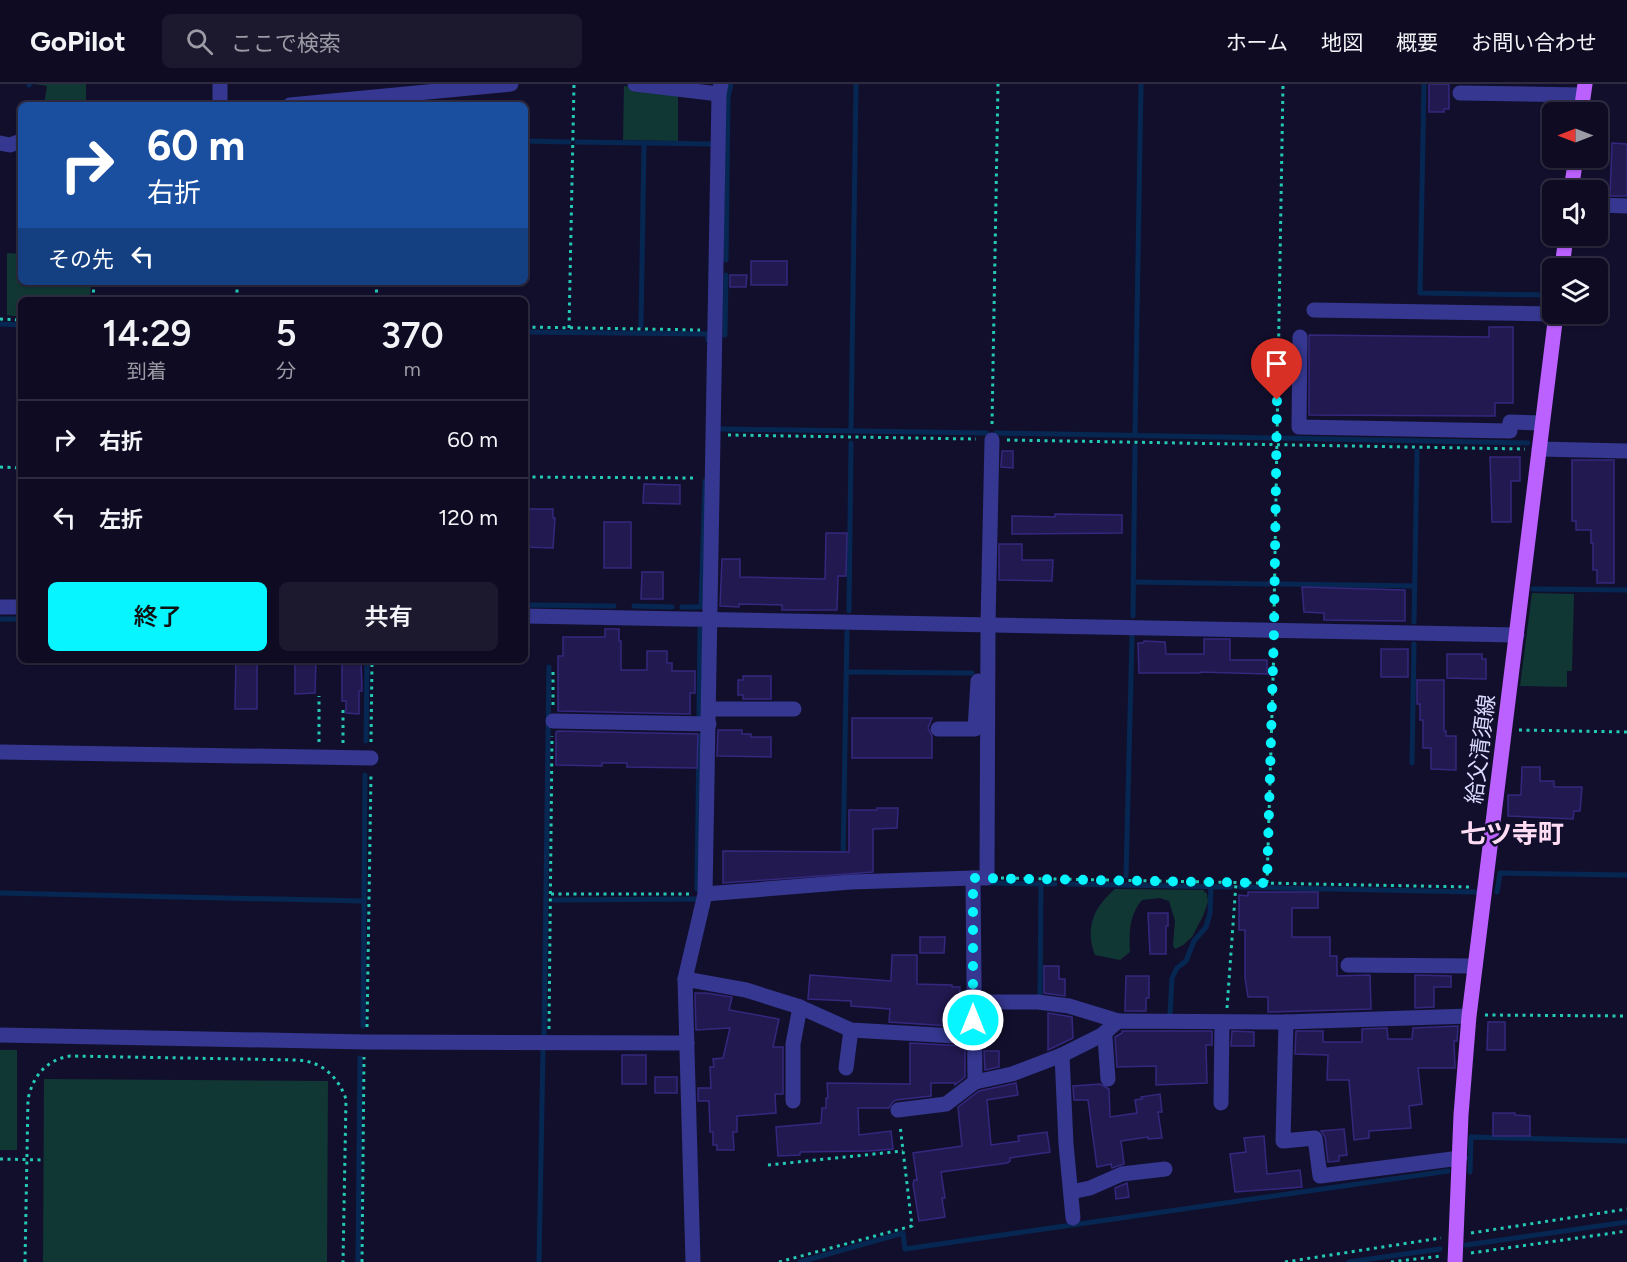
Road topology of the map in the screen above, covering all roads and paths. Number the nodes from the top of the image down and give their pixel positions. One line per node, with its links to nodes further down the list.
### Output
1 (220, 84): 10 (street)
2 (511, 84): 11 (street)
3 (574, 84): 22 (path)
4 (634, 84): 7 (street)
5 (998, 84): 27 (path)
6 (1283, 84): 28 (path)
7 (720, 89): 23 (street)
8 (1584, 90): 9 (street)
9 (1460, 93)
10 (220, 102)
11 (322, 102)
12 (18, 142): 13 (street)
13 (0, 143)
14 (1608, 206): 15 (street)
15 (1627, 206)
16 (1314, 310): 17 (street)
17 (1542, 314)
18 (0, 319): 19 (path)
19 (18, 320)
20 (1555, 324): 25 (main road, 給父清須線)
21 (528, 327): 22 (path)
22 (569, 328): 23 (path)
23 (716, 330): 26 (street)
24 (1300, 337): 25 (street)
25 (1542, 423): 29 (main road, 給父清須線)
26 (714, 435): 27 (path); 34 (street)
27 (992, 440): 28 (path); 39 (street)
28 (1276, 445): 29 (path); 40 (path)
29 (1539, 449): 30 (street); 41 (main road, 給父清須線)
30 (1627, 451)
31 (0, 467): 32 (path)
32 (18, 468)
33 (528, 477): 34 (path)
34 (713, 478): 38 (street)
35 (0, 607): 36 (street)
36 (18, 608)
37 (528, 616): 38 (street)
38 (711, 620): 39 (street); 47 (street)
39 (985, 624): 40 (street); 49 (street); 56 (street)
40 (1274, 630): 41 (street); 58 (path)
41 (1517, 635): 50 (main road, 給父清須線)
42 (372, 663): 55 (path)
43 (554, 668): 48 (path)
44 (319, 696): 53 (path)
45 (343, 706): 54 (path)
46 (794, 709): 47 (street)
47 (709, 716): 48 (street); 61 (street)
48 (553, 721): 60 (path)
49 (938, 729)
50 (1505, 730): 51 (path); 59 (main road, 給父清須線)
51 (1627, 732)
52 (0, 752): 53 (street)
53 (318, 757): 54 (street)
54 (342, 757): 55 (street)
55 (371, 758): 76 (path)
56 (980, 878): 57 (path); 61 (street); 65 (street)
57 (1236, 882): 58 (path); 70 (path)
58 (1267, 883): 59 (path)
59 (1485, 887): 63 (main road, 給父清須線)
60 (551, 894): 61 (path); 77 (path)
61 (705, 894): 64 (street)
62 (1348, 965): 63 (street)
63 (1475, 966): 67 (main road, 給父清須線)
64 (686, 979): 66 (street); 78 (street)
65 (973, 1002): 69 (street); 75 (street)
66 (800, 1007): 72 (street); 83 (street)
67 (1469, 1016): 68 (path); 71 (street); 87 (main road, 給父清須線)
68 (1627, 1016)
69 (1118, 1021): 70 (street); 74 (street)
70 (1224, 1022): 71 (street); 84 (street)
71 (1286, 1022): 87 (street)
72 (851, 1029): 75 (street); 80 (street)
73 (0, 1035): 76 (street)
74 (1102, 1035): 79 (street); 81 (street)
75 (973, 1036): 82 (street)
76 (366, 1041): 77 (street); 99 (path)
77 (549, 1042): 78 (street)
78 (687, 1043): 100 (street)
79 (1062, 1055): 82 (street); 93 (street)
80 (846, 1068)
81 (1108, 1079)
82 (975, 1082): 85 (street)
83 (793, 1101)
84 (1221, 1103)
85 (898, 1110): 86 (path)
86 (903, 1151): 91 (path); 101 (path)
87 (1460, 1158): 96 (main road, 給父清須線)
88 (0, 1159): 89 (path)
89 (27, 1160): 90 (path); 97 (path); 98 (path)
90 (43, 1160)
91 (768, 1165)
92 (1165, 1168): 93 (street)
93 (1071, 1192): 94 (street)
94 (1074, 1218)
95 (1627, 1231): 96 (path)
96 (1456, 1258): 102 (path)
97 (25, 1262)
98 (343, 1262)
99 (362, 1262)
100 (693, 1262)
101 (779, 1262)
102 (1391, 1262)

